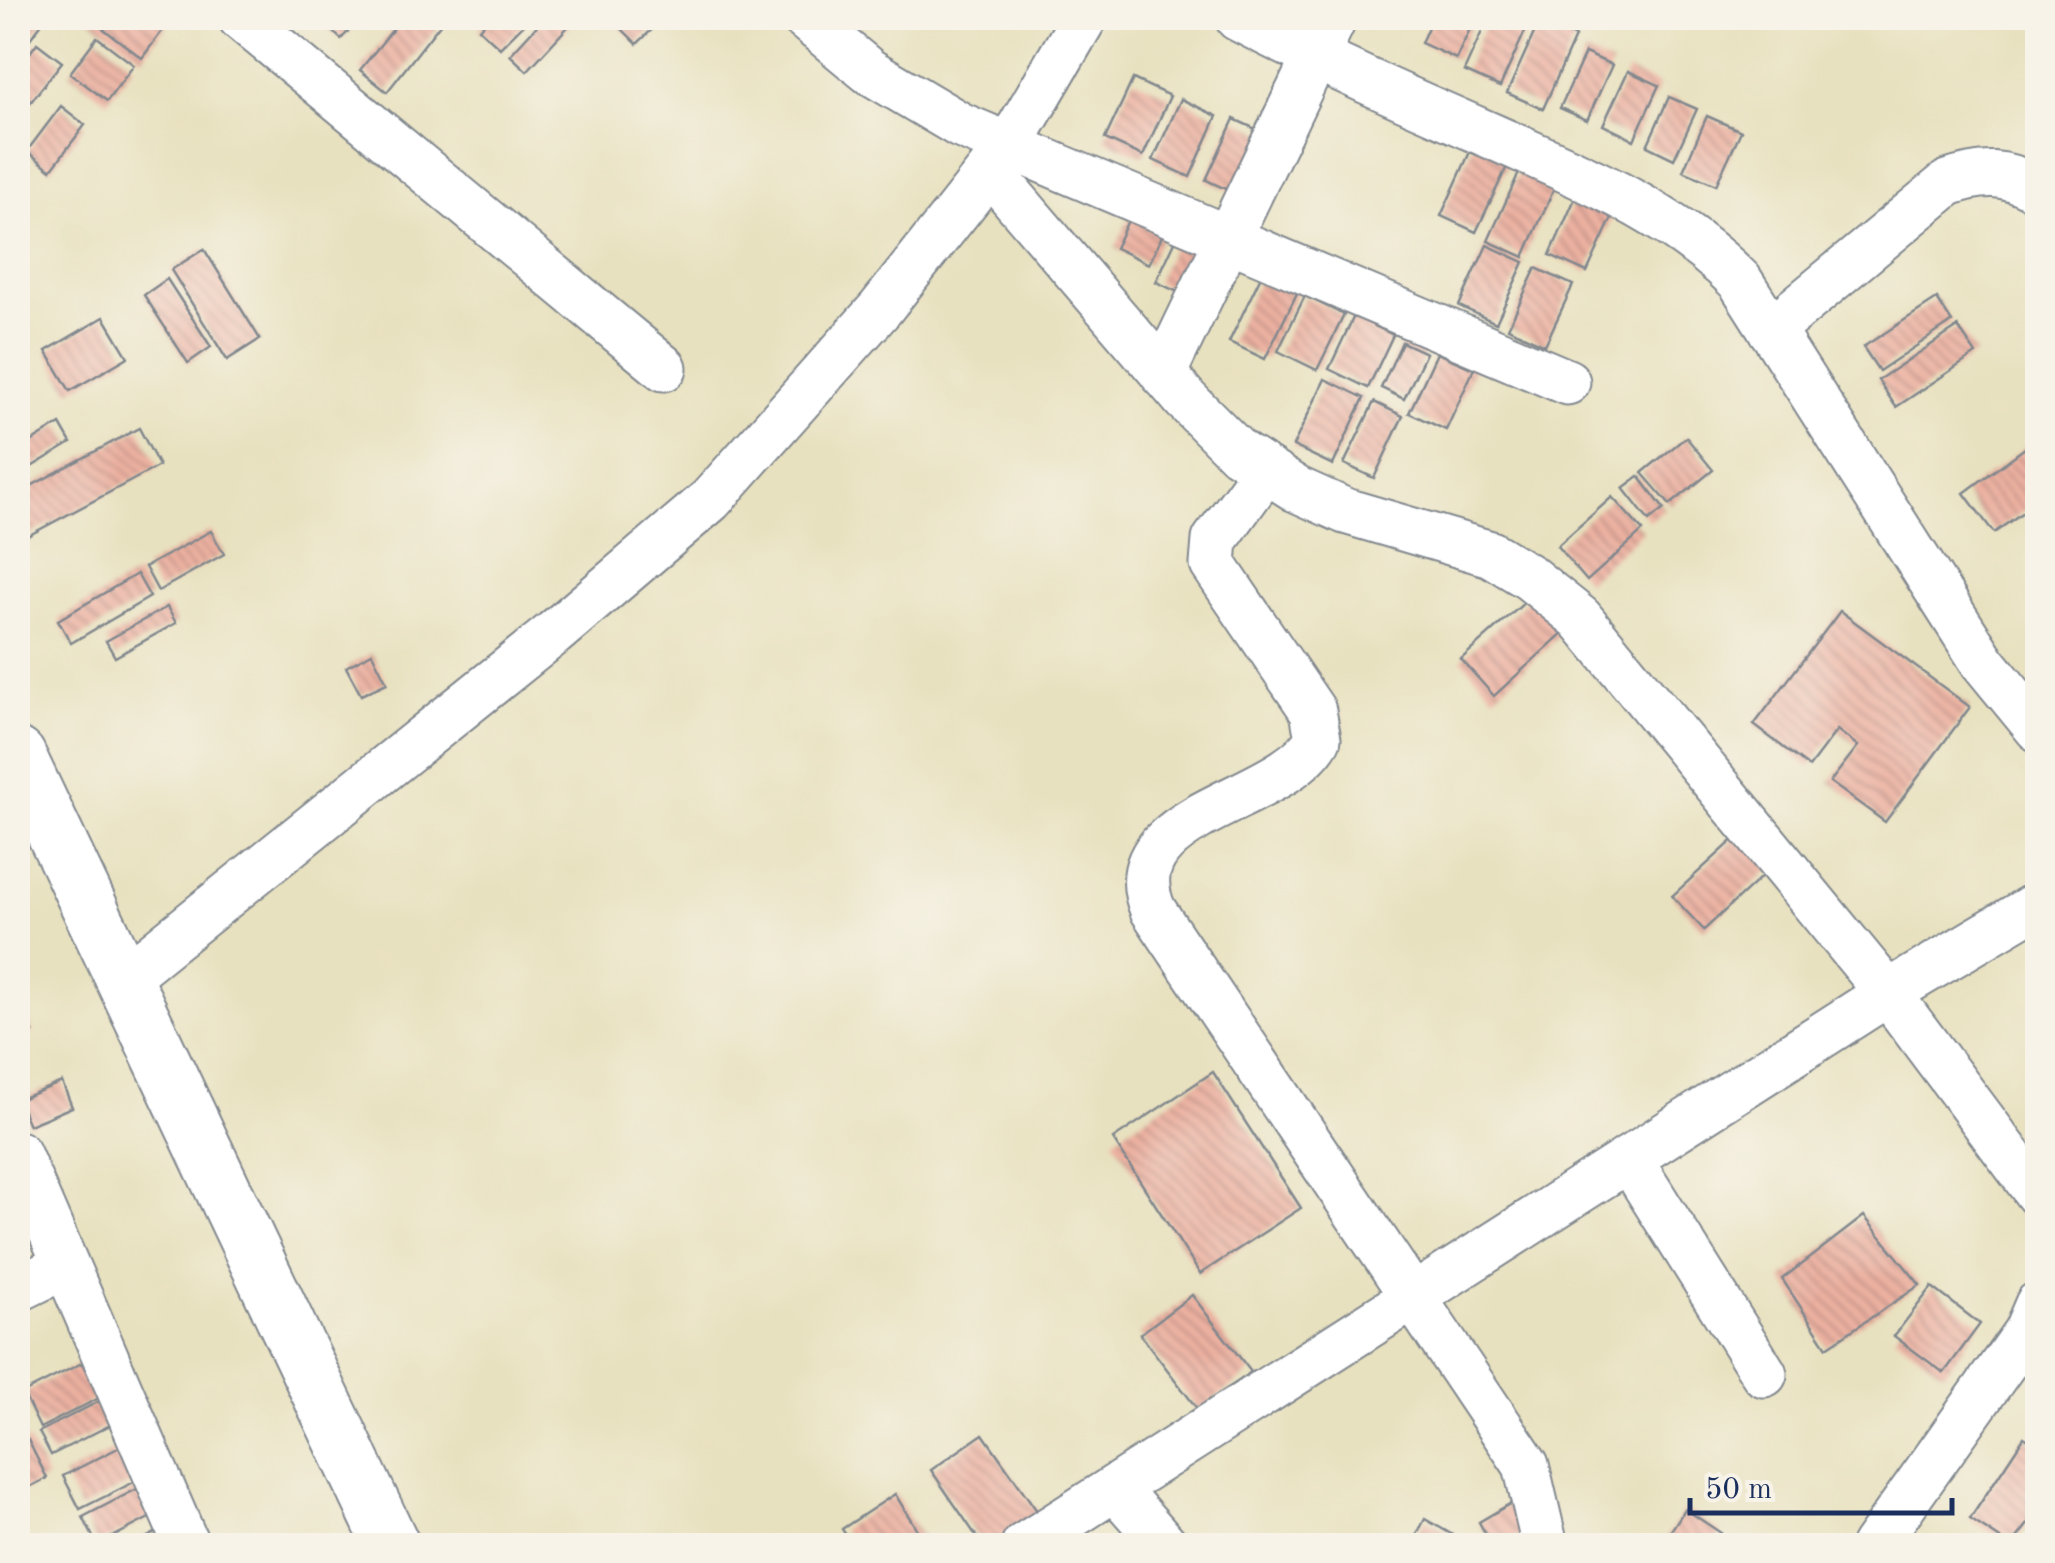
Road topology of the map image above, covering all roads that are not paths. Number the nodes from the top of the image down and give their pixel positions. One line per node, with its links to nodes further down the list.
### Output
1 (241, 18): 11 (street)
2 (805, 18): 7 (street)
3 (1238, 18): 6 (street)
4 (1334, 18): 6 (street)
5 (1068, 24): 7 (street)
6 (1315, 58): 9 (street); 10 (street)
7 (1000, 159): 9 (street); 12 (street); 18 (street)
8 (2038, 190): 10 (street)
9 (1228, 242): 12 (street); 13 (street)
10 (1771, 330): 15 (street)
11 (664, 368)
12 (1163, 374): 14 (street)
13 (1567, 382)
14 (1266, 470): 19 (street); 25 (street)
15 (2038, 729)
16 (19, 764): 18 (main road)
17 (2038, 904): 19 (street)
18 (123, 979): 31 (main road)
19 (1888, 993): 21 (street); 22 (street)
20 (18, 1154): 23 (street)
21 (1629, 1158): 25 (street); 27 (street)
22 (2038, 1194)
23 (63, 1267): 24 (street); 30 (street)
24 (18, 1289)
25 (1411, 1298): 28 (street); 34 (street)
26 (2038, 1304): 29 (street)
27 (1764, 1374)
28 (1114, 1488): 32 (street); 33 (street)
29 (1893, 1540)
30 (187, 1546)
31 (392, 1546)
32 (1024, 1546)
33 (1166, 1546)
34 (1545, 1546)

